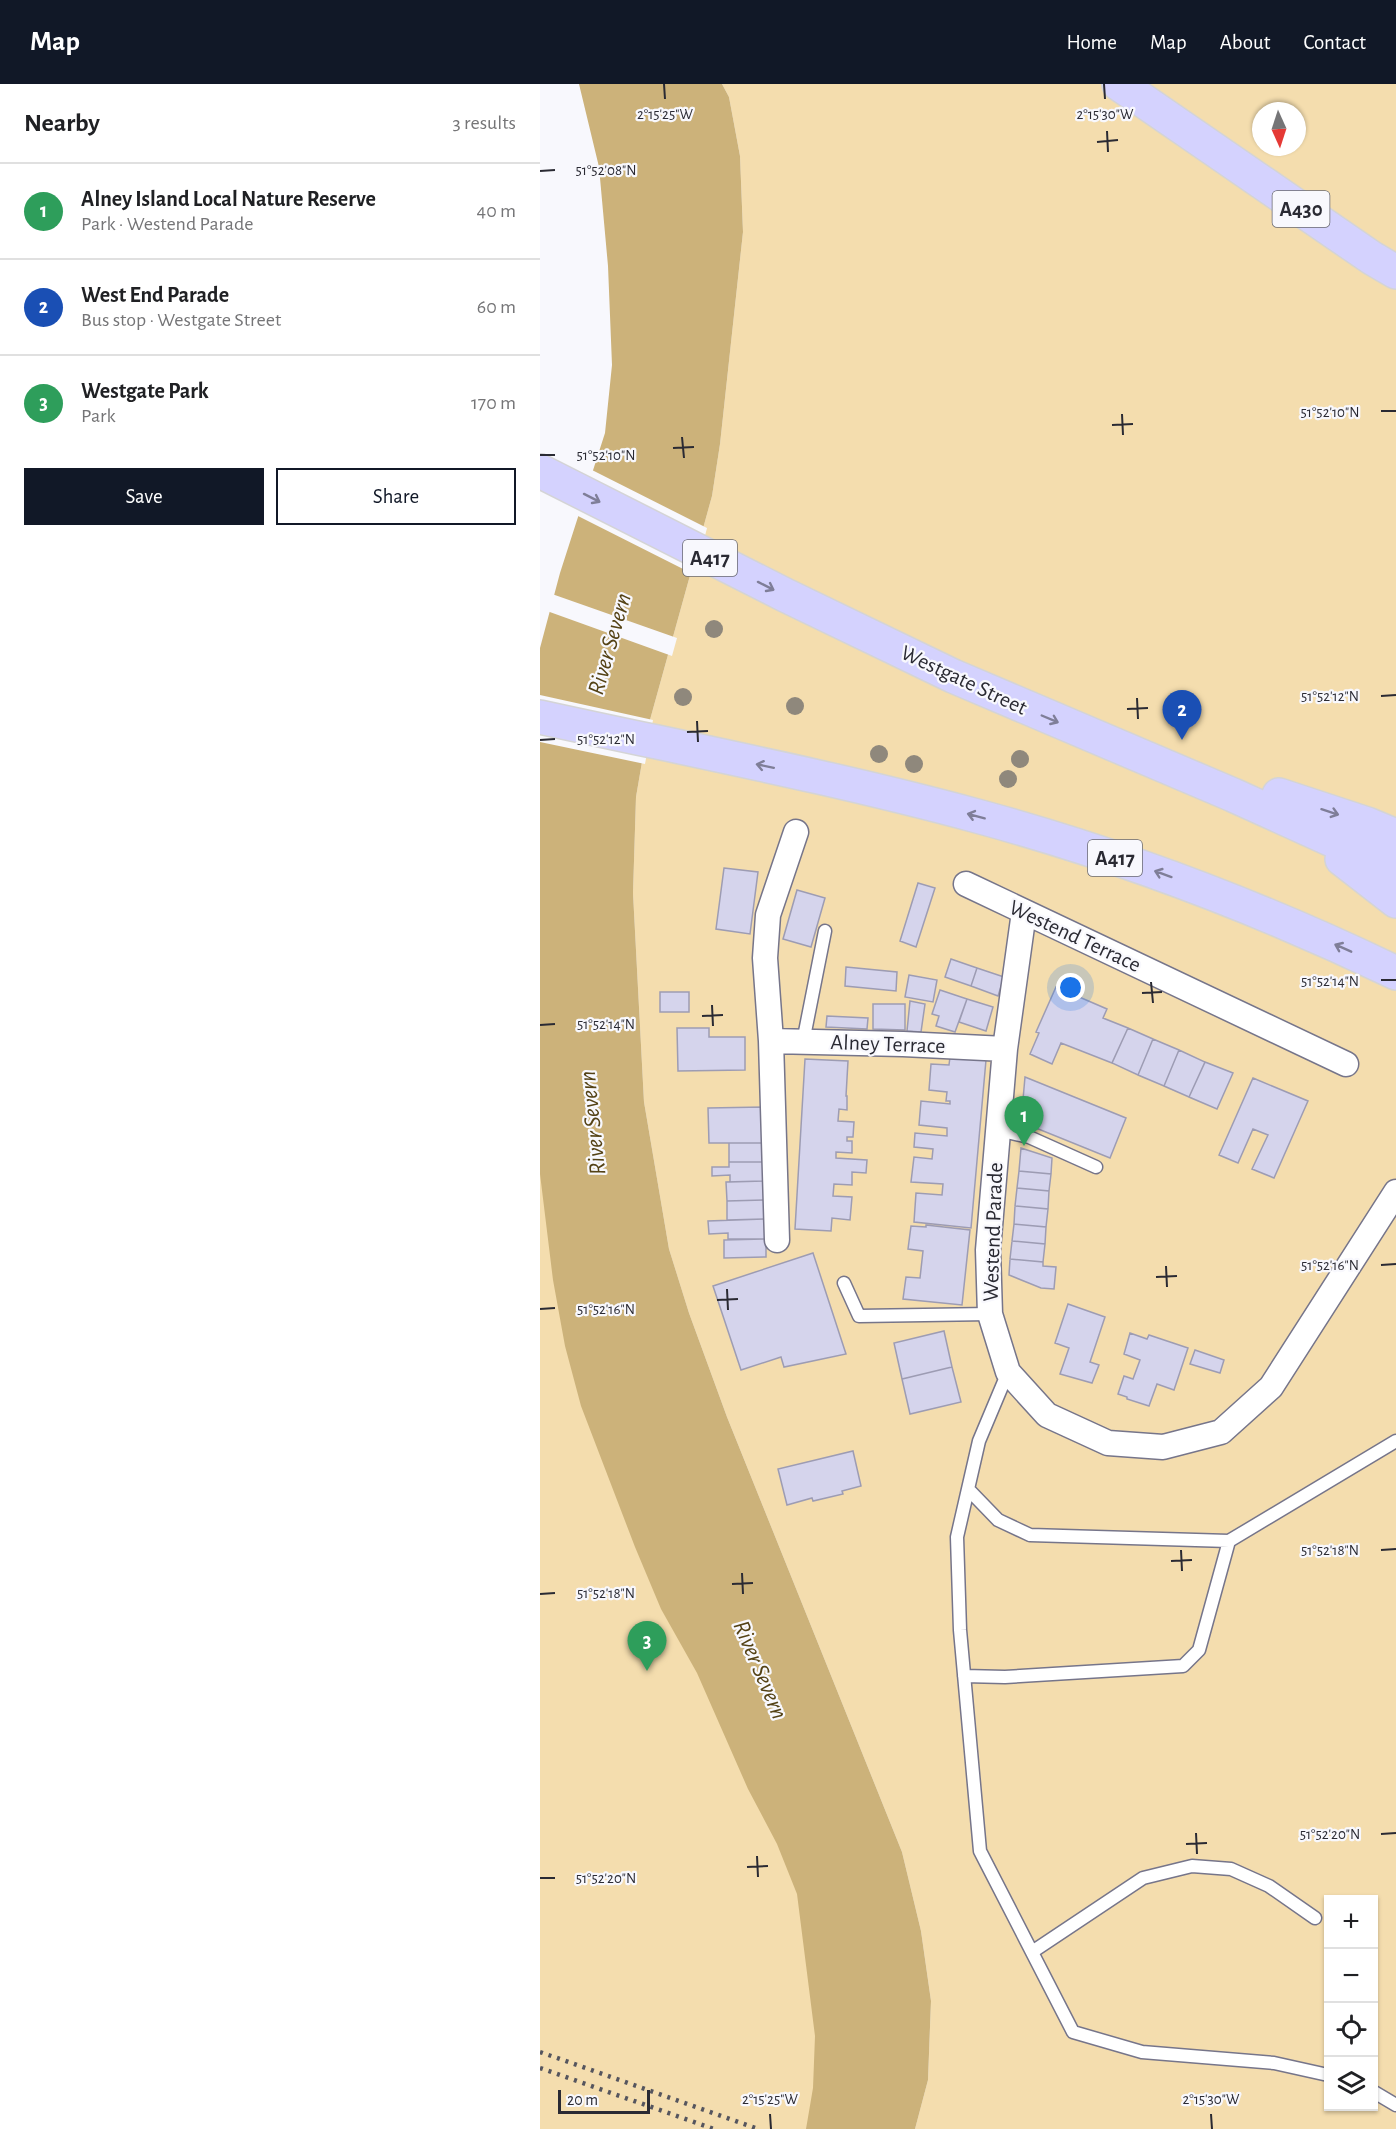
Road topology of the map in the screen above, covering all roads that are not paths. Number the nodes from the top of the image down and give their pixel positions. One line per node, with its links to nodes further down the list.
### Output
1 (1119, 84): 2 (main road, A430)
2 (1384, 265): 3 (main road, A430)
3 (1396, 284)
4 (540, 471): 6 (main road, Westgate Street / A417, one-way to 6)
5 (540, 717): 15 (main road, A417, one-way to 5)
6 (1233, 795): 7 (main road, Westgate Street / A417); 9 (main road, one-way to 9)
7 (1288, 819): 10 (main road, Westgate Street / A417); 12 (main road, A417)
8 (796, 832): 16 (street)
9 (1396, 836)
10 (1396, 869)
11 (966, 884): 13 (street, Westend Terrace)
12 (1396, 901)
13 (1024, 912): 18 (street, Westend Parade); 19 (street, Westend Terrace)
14 (825, 932): 17 (lane)
15 (1396, 973)
16 (771, 1041): 17 (street, Alney Terrace); 23 (street)
17 (803, 1042): 18 (street, Alney Terrace)
18 (1005, 1048): 20 (street, Westend Parade)
19 (1346, 1064)
20 (998, 1130): 21 (lane); 25 (street, Westend Parade)
21 (1096, 1167)
22 (1396, 1192): 26 (street, Westend Parade)
23 (777, 1240)
24 (844, 1283): 25 (lane)
25 (990, 1314): 26 (street, Westend Parade)
26 (1008, 1372): 28 (lane)
27 (1396, 1441): 29 (lane)
28 (968, 1489): 29 (lane); 30 (lane)
29 (1229, 1541): 30 (lane)
30 (964, 1676): 32 (lane)
31 (1315, 1918): 32 (lane)
32 (1032, 1952): 33 (lane)
33 (1324, 2074)
34 (1378, 2094): 35 (lane)
35 (1396, 2105)

